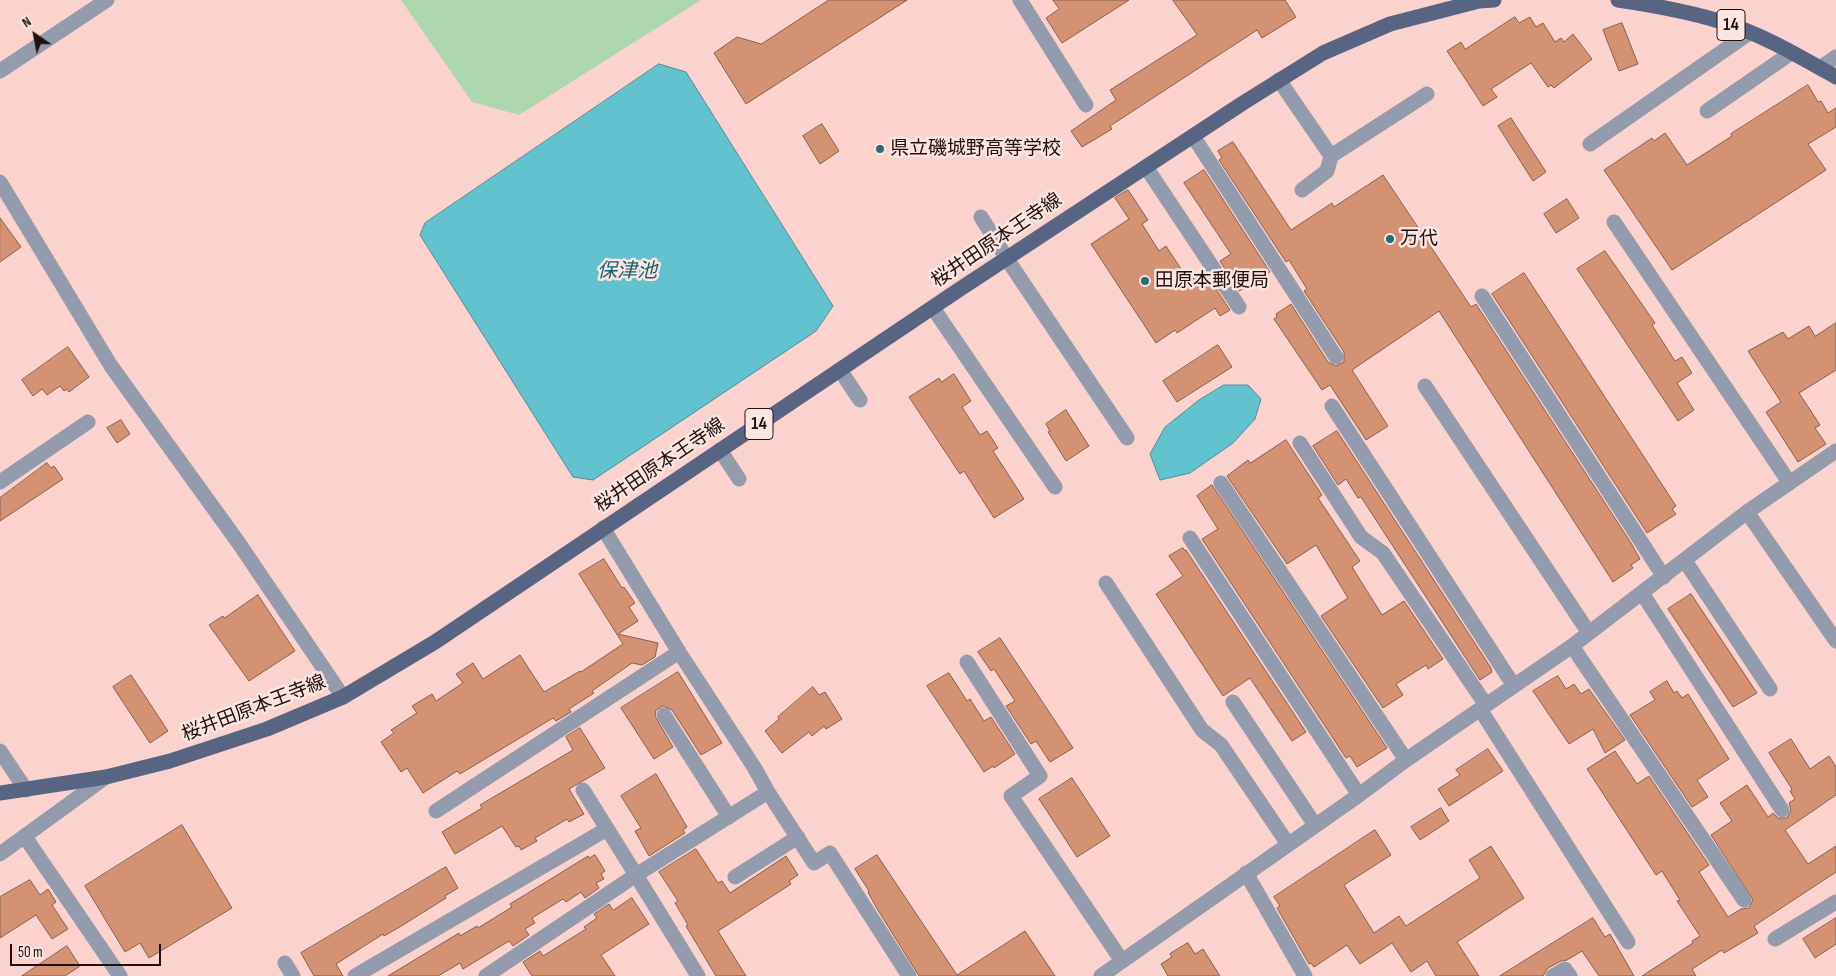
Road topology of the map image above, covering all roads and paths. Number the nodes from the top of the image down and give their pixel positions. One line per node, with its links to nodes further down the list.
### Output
1 (107, 0): 9 (street)
2 (1020, 0): 13 (street)
3 (1494, 0): 11 (main road, 桜井田原本王寺線 / 14)
4 (1618, 0): 5 (main road, 14)
5 (1749, 33): 6 (main road, 14); 16 (street)
6 (1791, 53): 8 (main road, 14); 14 (street)
7 (1836, 57): 8 (street)
8 (1820, 68): 10 (main road, 14)
9 (0, 71)
10 (1836, 77)
11 (1279, 80): 15 (main road, 桜井田原本王寺線 / 14); 17 (street)
12 (1427, 94): 17 (street)
13 (1086, 105)
14 (1708, 111)
15 (1193, 136): 18 (main road, 桜井田原本王寺線 / 14); 27 (street)
16 (1590, 144)
17 (1331, 156): 20 (street)
18 (1146, 167): 23 (main road, 桜井田原本王寺線 / 14); 25 (street)
19 (0, 182): 56 (street)
20 (1302, 190)
21 (981, 217): 23 (street)
22 (1614, 222): 39 (street)
23 (1007, 259): 26 (main road, 桜井田原本王寺線 / 14); 33 (street)
24 (1482, 296): 46 (street)
25 (1239, 307)
26 (933, 308): 28 (main road, 桜井田原本王寺線 / 14); 41 (street)
27 (1336, 357)
28 (840, 370): 30 (street); 35 (main road, 桜井田原本王寺線 / 14)
29 (1425, 386): 49 (street)
30 (860, 400)
31 (1332, 406): 54 (street)
32 (88, 422): 38 (street)
33 (1127, 438)
34 (1300, 443): 58 (street)
35 (720, 450): 37 (street); 43 (main road, 桜井田原本王寺線 / 14)
36 (1836, 451): 39 (street)
37 (739, 479)
38 (0, 482)
39 (1789, 482): 42 (street)
40 (1222, 483): 61 (street)
41 (1055, 487)
42 (1747, 512): 45 (street); 50 (street)
43 (603, 528): 52 (street); 56 (main road, 桜井田原本王寺線 / 14)
44 (1190, 538): 67 (street)
45 (1685, 561): 46 (street); 55 (street)
46 (1664, 577): 48 (street)
47 (1106, 583): 75 (street)
48 (1642, 593): 49 (street); 68 (street)
49 (1589, 633): 51 (street)
50 (1836, 641)
51 (1572, 646): 54 (street); 80 (street)
52 (679, 652): 65 (street); 69 (street)
53 (966, 662): 84 (street)
54 (1514, 686): 58 (street)
55 (1770, 689)
56 (343, 697): 62 (main road, 桜井田原本王寺線 / 14)
57 (1233, 702): 71 (street)
58 (1483, 707): 61 (street); 83 (street)
59 (664, 715): 70 (street)
60 (0, 751): 63 (street)
61 (1406, 760): 67 (street)
62 (106, 777): 63 (main road, 桜井田原本王寺線 / 14); 73 (street)
63 (26, 790): 66 (main road, 桜井田原本王寺線 / 14)
64 (583, 790): 72 (street)
65 (768, 792): 70 (street); 74 (street)
66 (0, 793)
67 (1359, 795): 71 (street)
68 (1782, 810)
69 (436, 811)
70 (729, 816): 78 (street)
71 (1315, 825): 75 (street)
72 (607, 829): 78 (street); 86 (street)
73 (25, 837): 76 (street); 85 (street)
74 (798, 837): 79 (street); 89 (street)
75 (1288, 844): 77 (street)
76 (0, 854)
77 (1246, 873): 84 (street); 91 (street)
78 (636, 874): 87 (street); 88 (street)
79 (735, 877)
80 (1744, 900)
81 (1836, 902): 82 (street)
82 (1775, 939)
83 (1628, 942)
84 (1122, 961): 90 (street)
85 (120, 976)
86 (354, 976)
87 (486, 976)
88 (698, 976)
89 (909, 976)
90 (1101, 976)
91 (1305, 976)
92 (1554, 976): 93 (street)
93 (1570, 976)

